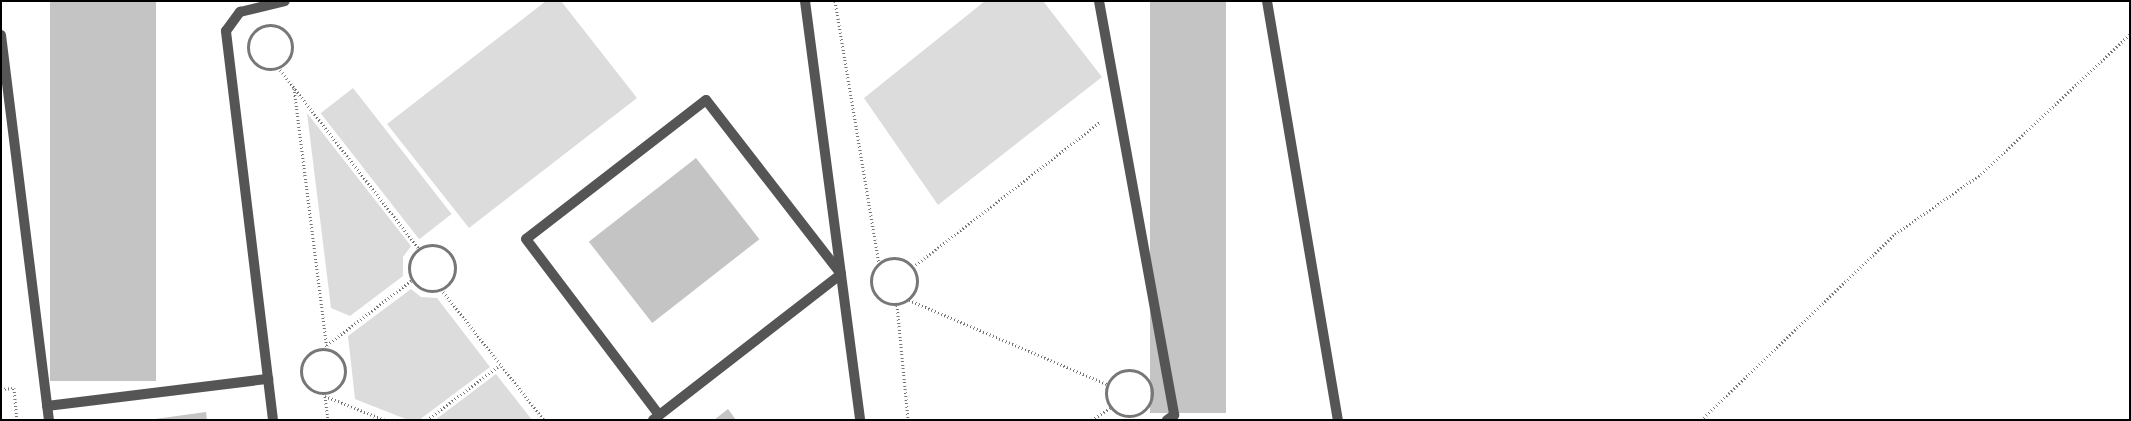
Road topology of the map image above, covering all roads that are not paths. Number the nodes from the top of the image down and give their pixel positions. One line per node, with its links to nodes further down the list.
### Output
1 (285, 1): 7 (lane)
2 (805, 1): 6 (lane)
3 (1098, 1): 13 (lane)
4 (1267, 1): 14 (lane)
5 (1, 35): 8 (lane)
6 (841, 274): 9 (lane); 9 (lane); 12 (lane)
7 (268, 379): 8 (lane); 11 (lane)
8 (47, 406): 10 (lane)
9 (656, 417)
10 (49, 420)
11 (273, 420)
12 (860, 420)
13 (1167, 420)
14 (1338, 420)

